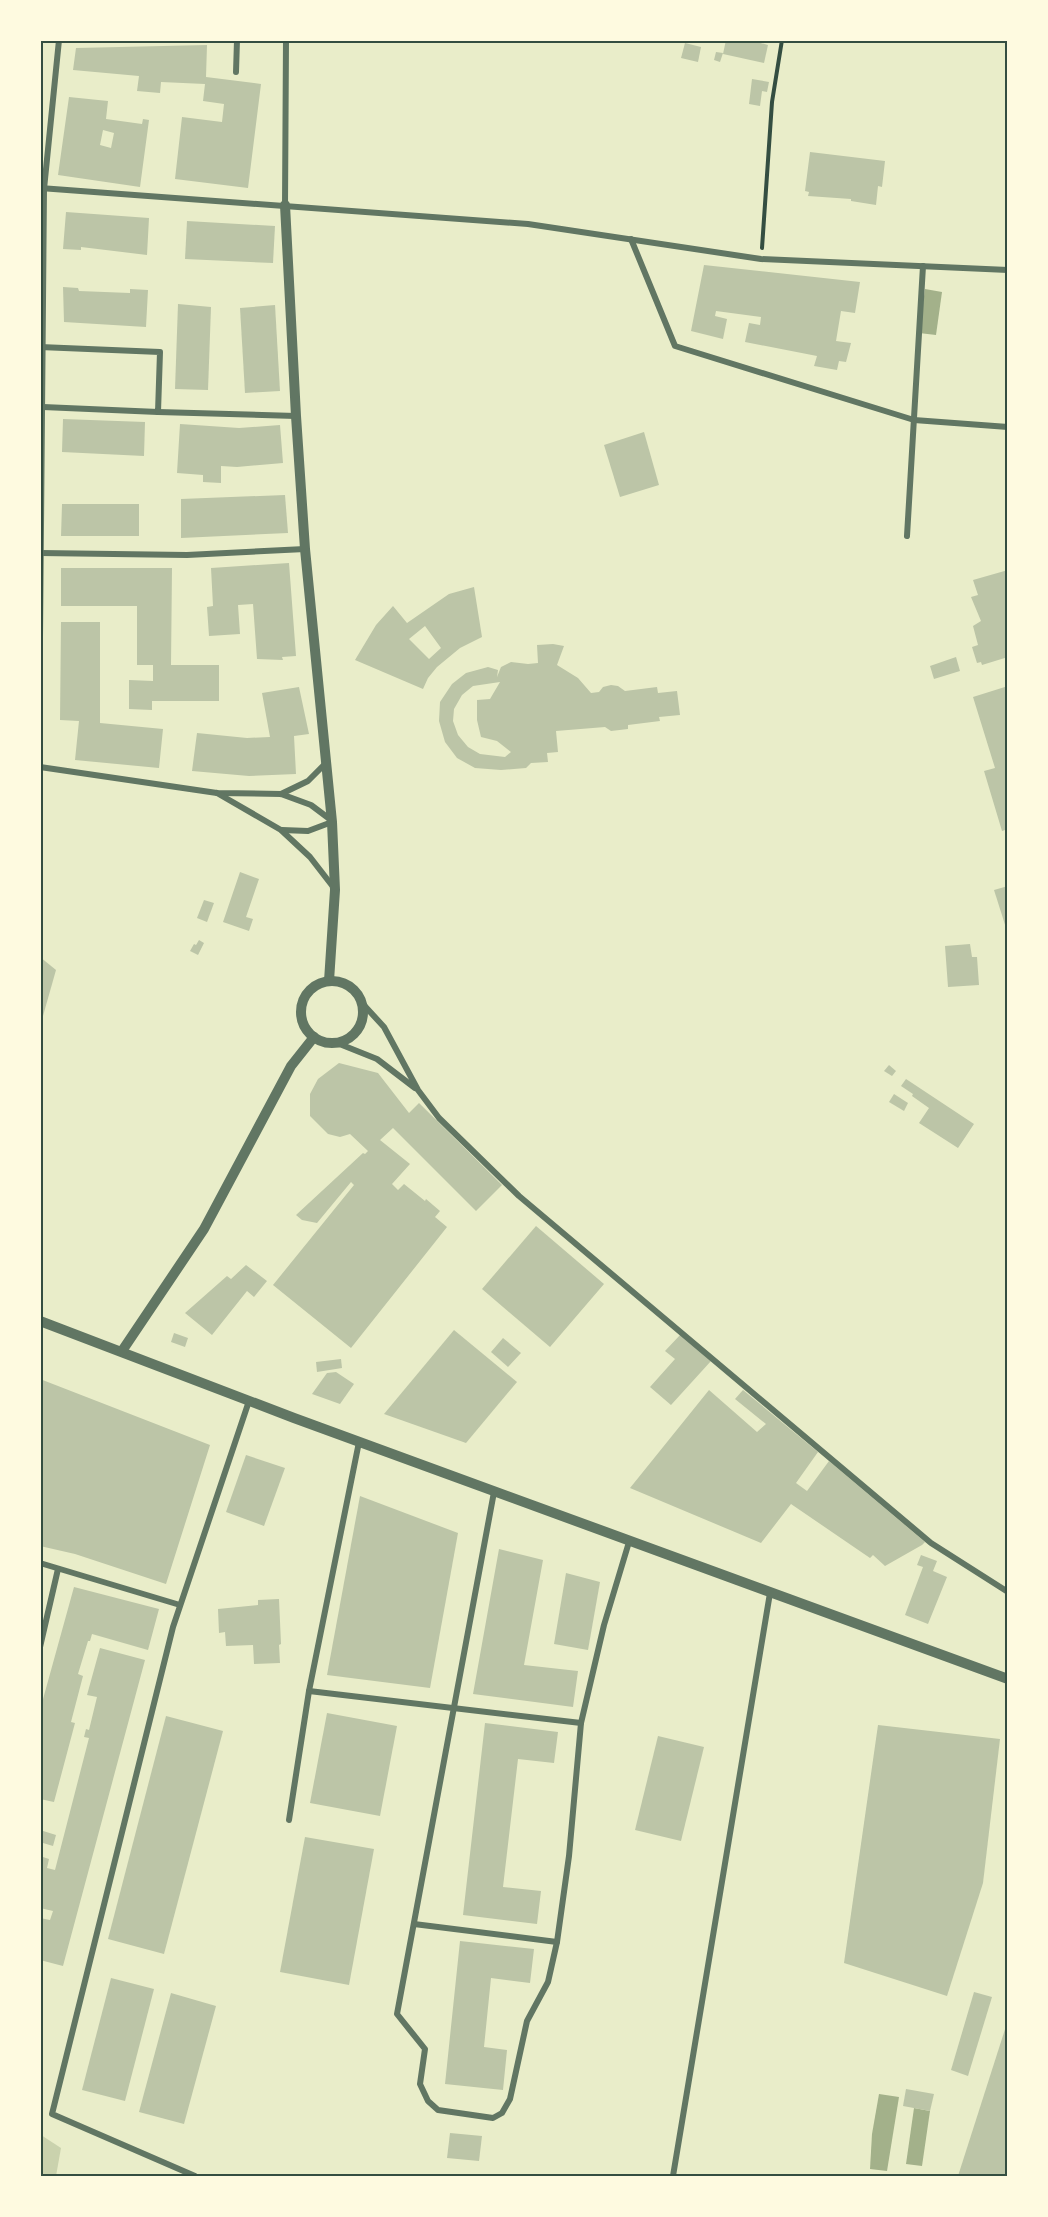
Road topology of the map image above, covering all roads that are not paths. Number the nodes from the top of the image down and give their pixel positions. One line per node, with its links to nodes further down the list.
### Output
1 (59, 40): 5 (street)
2 (237, 40): 4 (street)
3 (286, 40): 6 (street)
4 (236, 72)
5 (42, 189): 6 (street); 10 (street)
6 (285, 205): 7 (street); 13 (street)
7 (631, 239): 8 (street); 14 (street)
8 (923, 266): 9 (street); 14 (street)
9 (1008, 270)
10 (42, 347): 11 (street); 12 (street)
11 (43, 407): 12 (street); 18 (street)
12 (158, 412): 13 (street)
13 (296, 416): 17 (street)
14 (914, 420): 15 (street); 16 (street)
15 (1008, 427)
16 (907, 536)
17 (305, 549): 18 (street); 20 (street)
18 (41, 554): 19 (street)
19 (40, 637)
20 (326, 762): 23 (street); 24 (street)
21 (40, 767): 22 (street)
22 (217, 793): 23 (street); 25 (street)
23 (281, 794): 24 (street)
24 (332, 822): 25 (street); 26 (street)
25 (281, 830): 26 (street)
26 (336, 890): 27 (street)
27 (329, 981): 28 (street); 29 (street)
28 (362, 1003): 30 (street); 31 (street)
29 (314, 1037): 30 (street); 33 (street)
30 (337, 1043): 31 (street)
31 (418, 1090): 40 (street)
32 (40, 1321): 33 (street)
33 (122, 1351): 34 (street)
34 (249, 1401): 35 (street); 42 (street)
35 (359, 1442): 36 (street); 45 (street)
36 (494, 1492): 37 (street); 46 (street)
37 (629, 1542): 41 (street); 47 (street)
38 (40, 1563): 39 (street)
39 (58, 1569): 42 (street); 43 (street)
40 (1008, 1592)
41 (770, 1593): 44 (street); 52 (street)
42 (180, 1605): 51 (street)
43 (40, 1647)
44 (1008, 1679)
45 (309, 1691): 46 (street); 48 (street)
46 (454, 1709): 47 (street); 49 (street)
47 (581, 1723): 50 (street)
48 (289, 1820)
49 (414, 1924): 50 (street); 50 (street)
50 (557, 1942)
51 (195, 2176)
52 (673, 2176)

